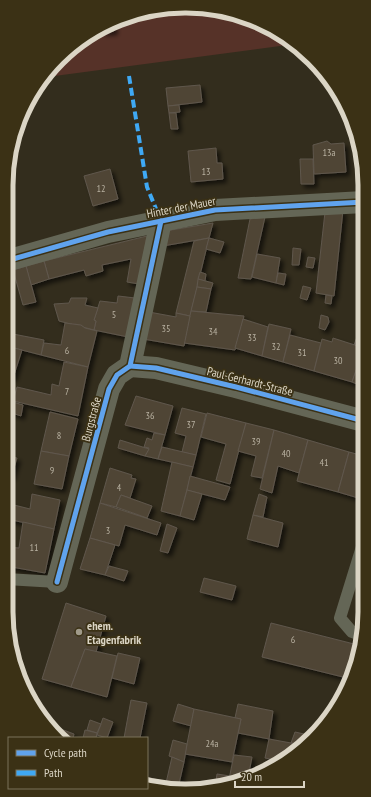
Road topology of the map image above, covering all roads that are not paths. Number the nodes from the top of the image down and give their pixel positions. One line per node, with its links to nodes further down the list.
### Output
1 (358, 202): 2 (street, Hinter der Mauer)
2 (162, 221): 3 (street, Hinter der Mauer); 4 (street)
3 (13, 259)
4 (130, 366): 5 (street, Paul-Gerhardt-Straße); 8 (street, Burgstraße)
5 (358, 420)
6 (358, 560): 9 (lane)
7 (13, 579): 8 (lane)
8 (57, 582)
9 (357, 634)

